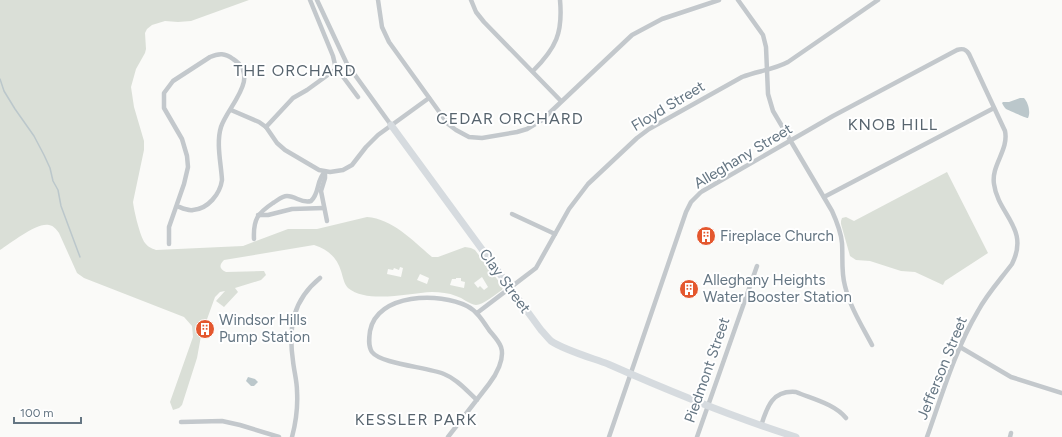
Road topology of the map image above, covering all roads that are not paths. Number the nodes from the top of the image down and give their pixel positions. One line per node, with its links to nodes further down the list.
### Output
1 (310, 0): 10 (street)
2 (318, 0): 18 (street, Clay Street)
3 (378, 0): 14 (street)
4 (471, 0): 12 (street)
5 (560, 0): 12 (street)
6 (719, 0): 15 (street)
7 (738, 0): 11 (street)
8 (878, 0): 11 (street, Floyd Street)
9 (964, 49): 16 (street, Jefferson Street); 20 (street, Alleghany Street)
10 (336, 69): 13 (street); 19 (street)
11 (766, 70): 20 (street); 28 (street, Floyd Street)
12 (533, 71): 15 (street)
13 (358, 97)
14 (429, 98): 15 (street); 18 (street)
15 (561, 102)
16 (994, 108): 22 (street); 36 (street, Jefferson Street)
17 (231, 110): 19 (street); 23 (street); 23 (street)
18 (391, 125): 21 (street); 33 (street, Clay Street)
19 (266, 127): 21 (street)
20 (791, 141): 22 (street); 37 (street, Alleghany Street)
21 (325, 172): 24 (street); 26 (street)
22 (824, 197): 35 (street)
23 (177, 206): 30 (street)
24 (324, 208): 26 (street); 27 (street)
25 (512, 214): 28 (street)
26 (258, 216): 29 (street)
27 (327, 221)
28 (555, 234): 33 (street, Floyd Street)
29 (254, 239)
30 (169, 244)
31 (757, 266): 40 (street, Piedmont Street)
32 (320, 278): 45 (street)
33 (511, 288): 34 (street, Floyd Street); 37 (street, Clay Street)
34 (477, 313): 39 (street); 39 (street)
35 (872, 345)
36 (960, 347): 38 (street); 50 (street, Jefferson Street)
37 (631, 375): 40 (street, Clay Street); 47 (street, Alleghany Street)
38 (1062, 393)
39 (477, 400): 46 (street)
40 (708, 405): 43 (street, Clay Street); 48 (street, Piedmont Street)
41 (846, 418): 43 (street)
42 (181, 422): 44 (street)
43 (761, 426): 49 (street, Clay Street)
44 (279, 437)
45 (292, 437)
46 (448, 437)
47 (609, 437)
48 (697, 437)
49 (796, 437)
50 (928, 437)

